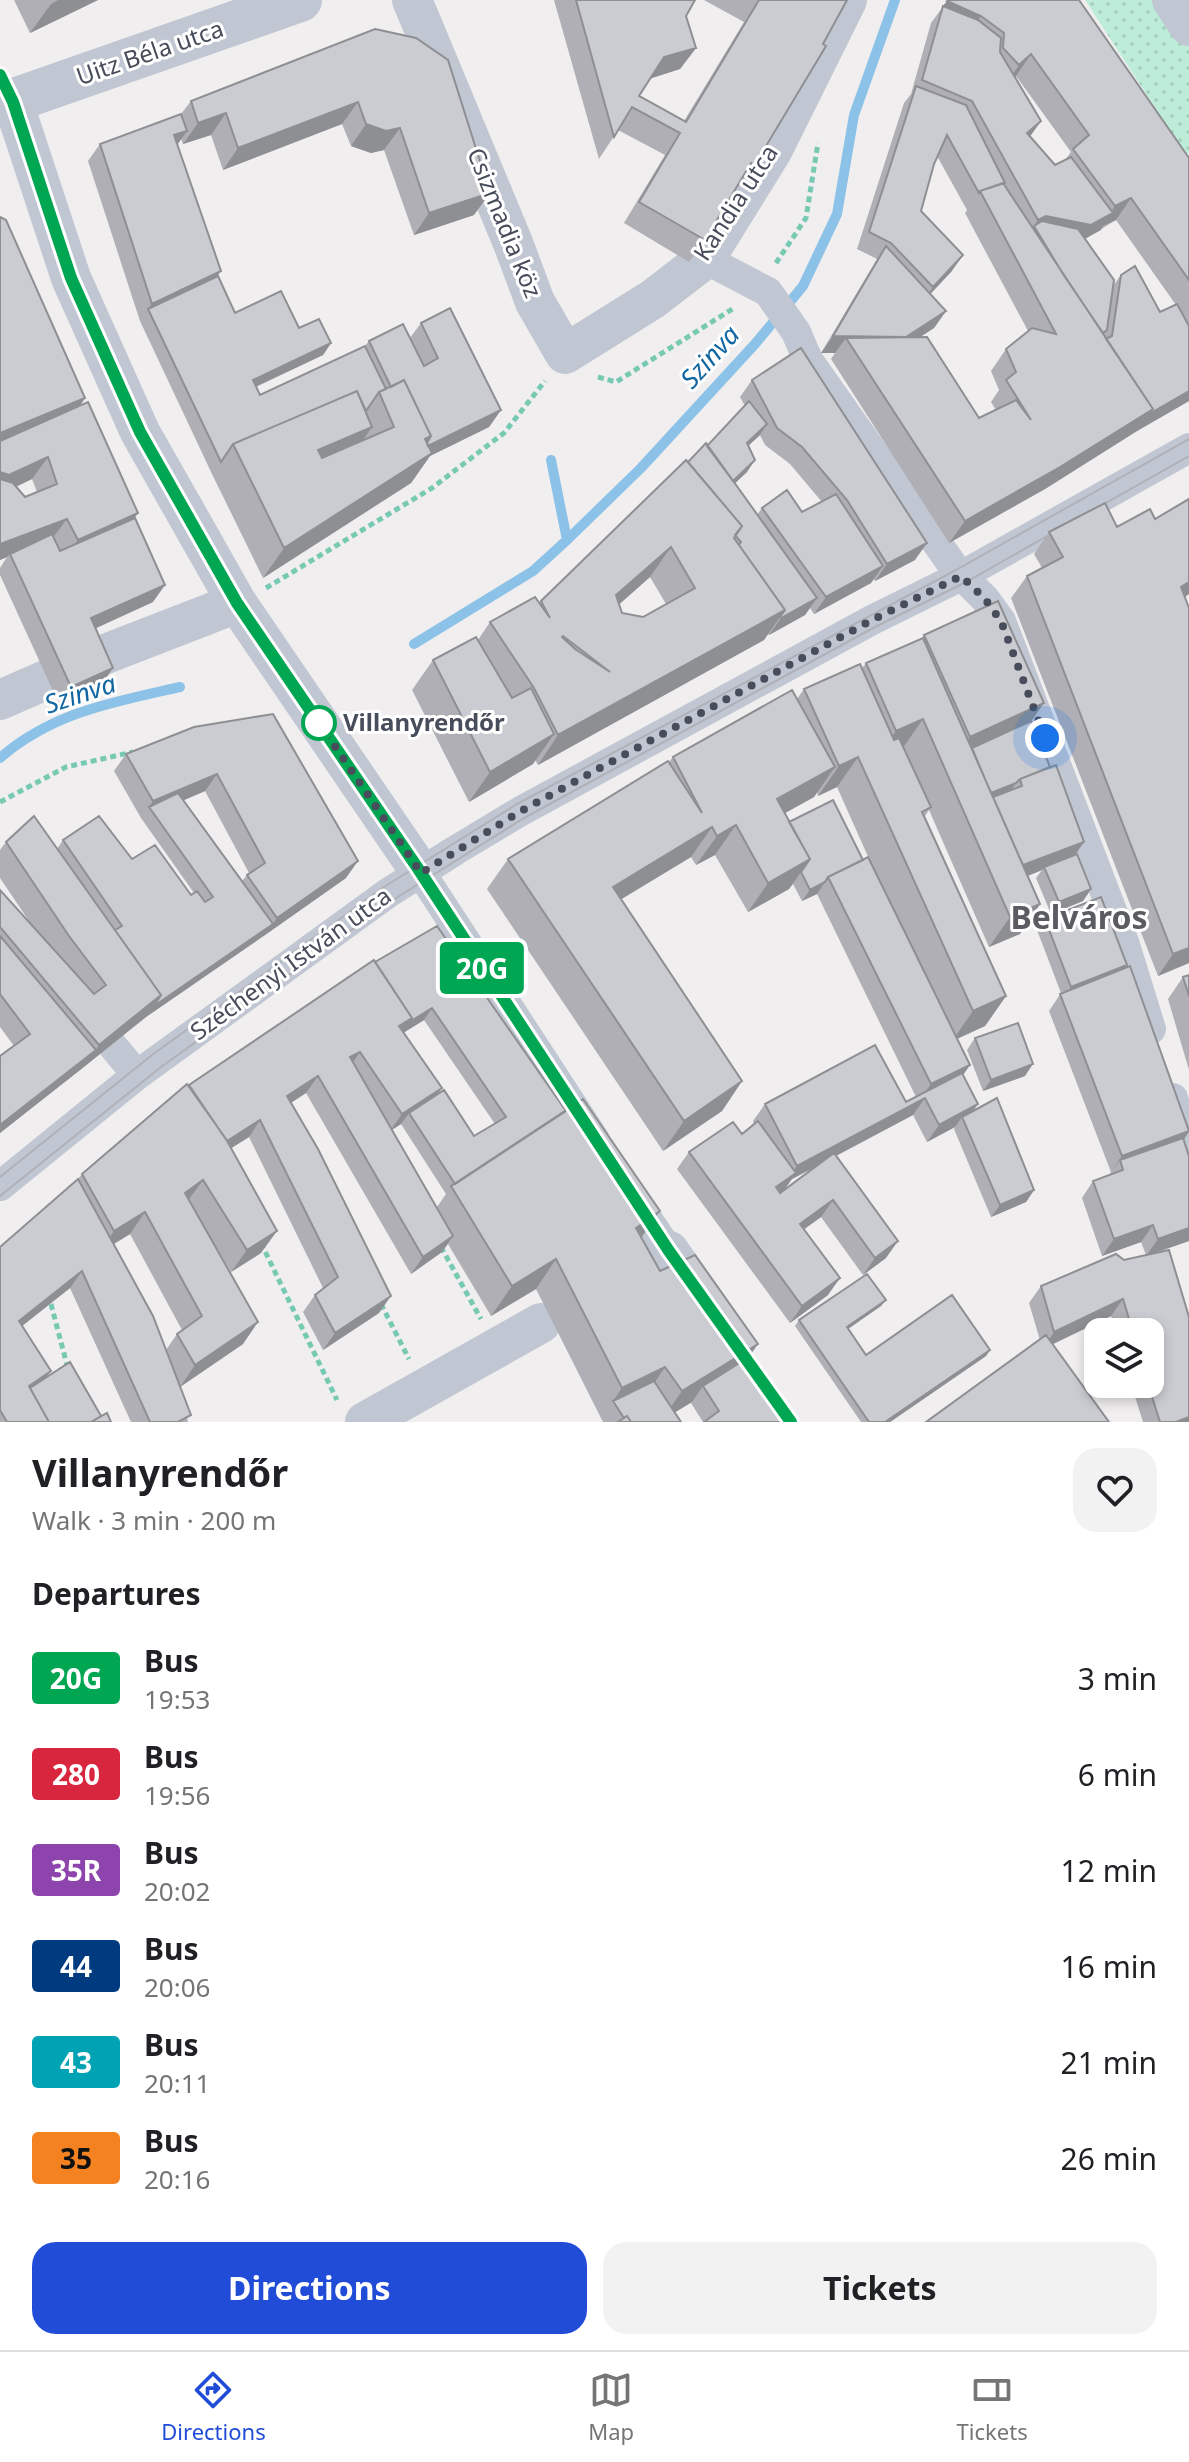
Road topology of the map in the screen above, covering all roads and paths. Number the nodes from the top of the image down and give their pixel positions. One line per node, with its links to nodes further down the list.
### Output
1 (300, 0): 6 (street, Uitz Béla utca)
2 (412, 0): 8 (street, Csizmadia köz)
3 (847, 0): 7 (street, Kandia utca)
4 (1172, 0): 5 (street)
5 (1189, 26)
6 (4, 94): 11 (street)
7 (705, 259): 8 (street, Kandia utca); 10 (street)
8 (565, 354): 11 (path)
9 (1189, 448): 10 (street, Széchenyi István utca)
10 (961, 576): 17 (street, Széchenyi István utca); 20 (street)
11 (237, 603): 12 (street); 17 (street)
12 (90, 660)
13 (48, 679): 14 (street)
14 (0, 700)
15 (139, 750): 16 (path)
16 (0, 802)
17 (421, 873): 19 (street, Széchenyi István utca); 24 (street)
18 (112, 1045): 19 (street)
19 (137, 1075): 21 (street, Széchenyi István utca)
20 (1189, 1149)
21 (0, 1186)
22 (436, 1237): 30 (path)
23 (260, 1240): 33 (path)
24 (669, 1251): 25 (street); 29 (street)
25 (624, 1275)
26 (375, 1290): 32 (path)
27 (51, 1304): 31 (path)
28 (541, 1323): 30 (street)
29 (728, 1335)
30 (497, 1347): 32 (street)
31 (74, 1381)
32 (424, 1388): 33 (street)
33 (353, 1415)

